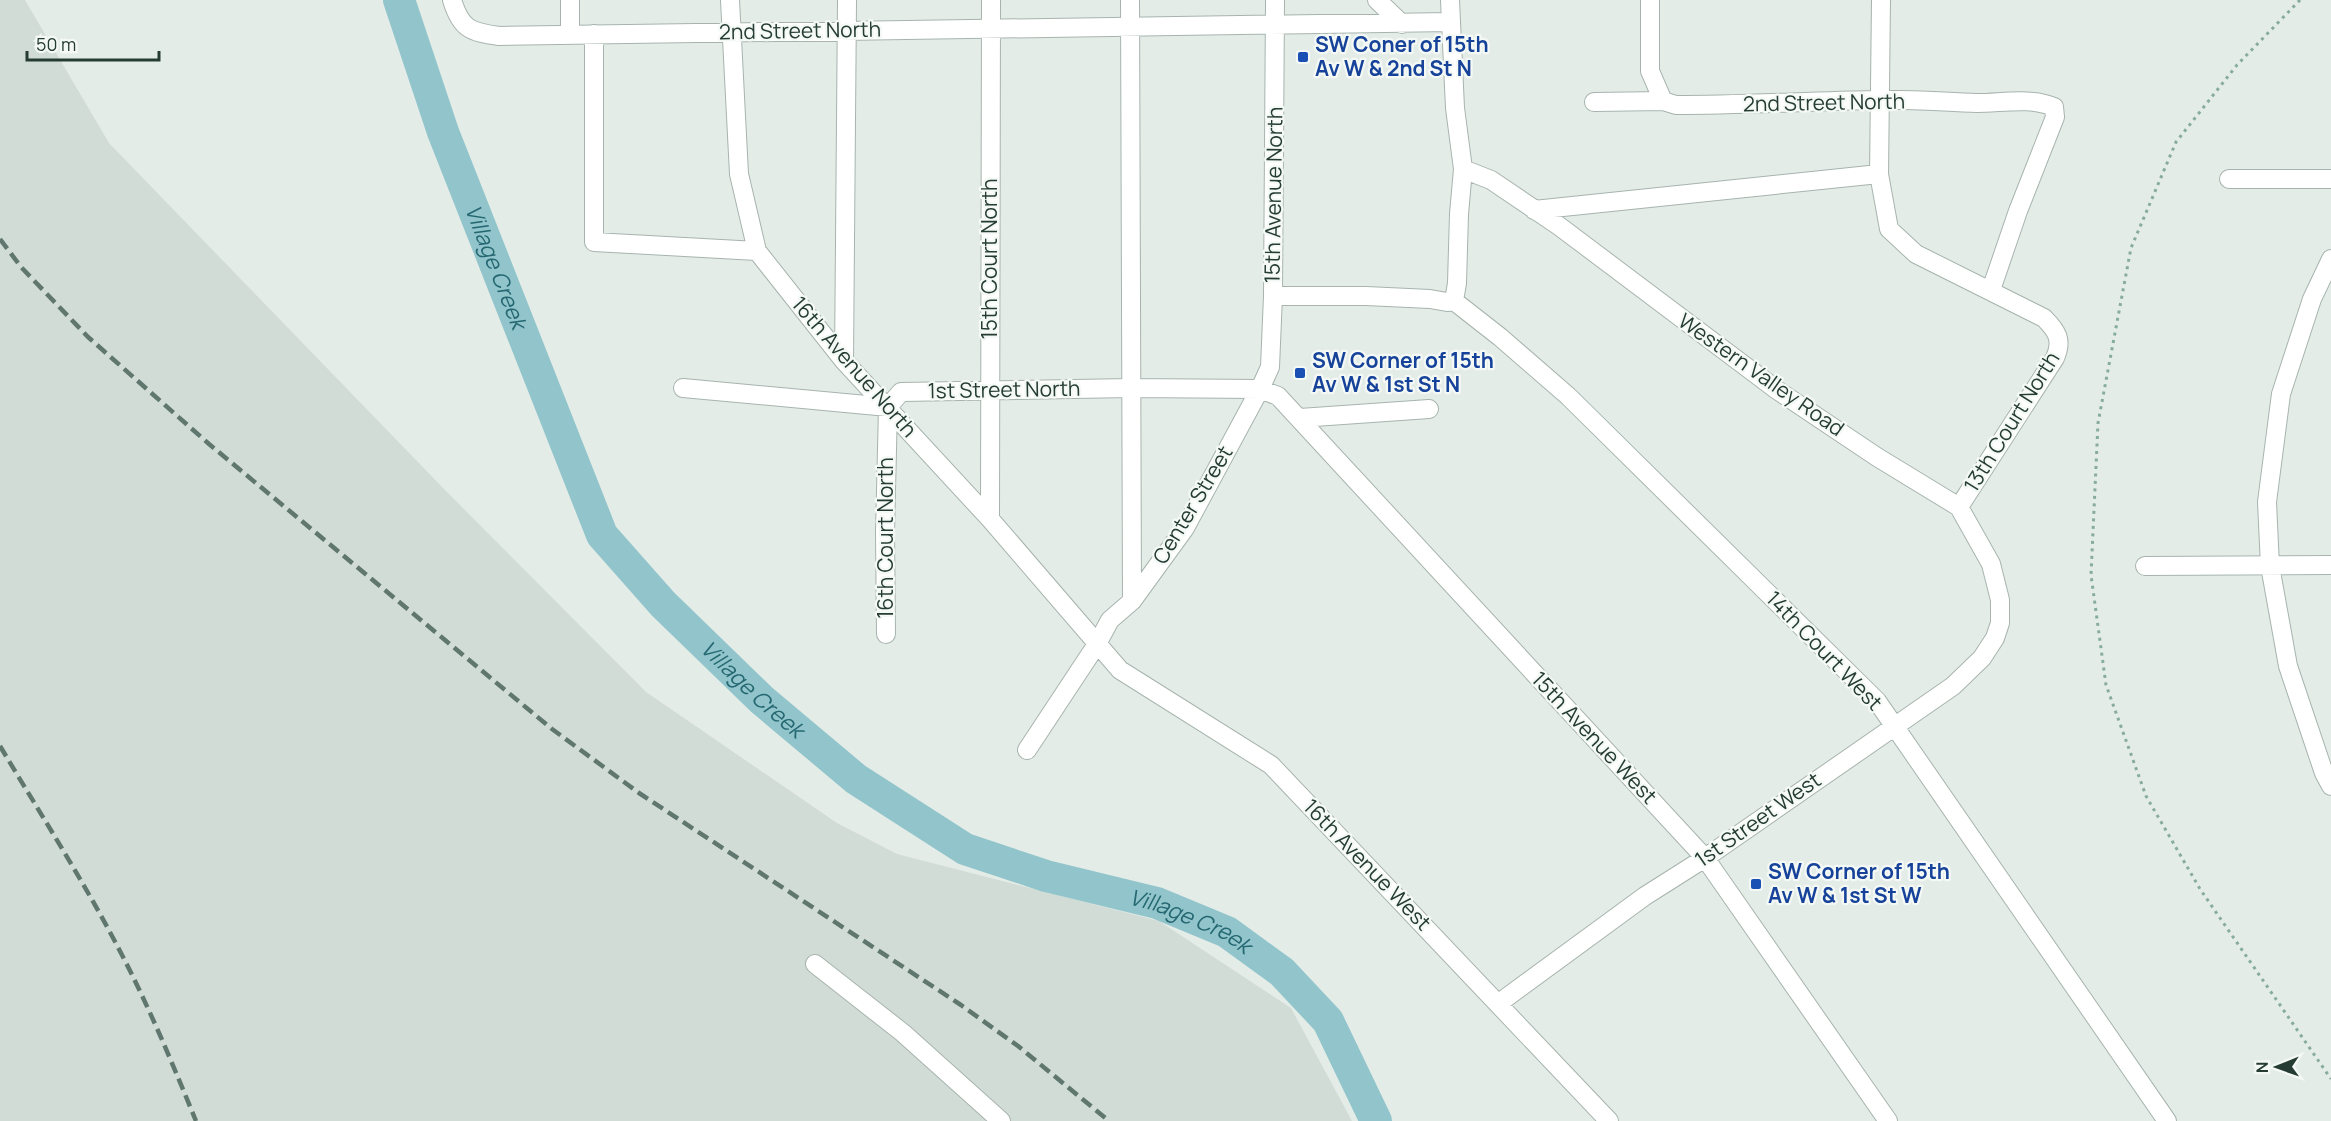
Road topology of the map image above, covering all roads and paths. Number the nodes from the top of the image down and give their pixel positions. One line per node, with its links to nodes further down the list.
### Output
1 (452, 0): 19 (street, 2nd Street North)
2 (570, 0): 19 (street)
3 (730, 0): 20 (street, 16th Avenue North)
4 (847, 0): 17 (street)
5 (991, 0): 18 (street, 15th Court North)
6 (1130, 0): 16 (street)
7 (1275, 0): 14 (street, 15th Avenue North)
8 (1377, 0): 15 (street)
9 (1450, 0): 13 (street)
10 (1650, 0): 23 (street)
11 (1881, 0): 22 (street)
12 (2300, 0): 58 (path)
13 (1450, 22): 15 (street, 2nd Street North); 25 (street)
14 (1275, 24): 15 (street, 2nd Street North); 16 (street, 2nd Street North); 33 (street, 15th Avenue North)
15 (1402, 24)
16 (1130, 25): 18 (street, 2nd Street North); 37 (street)
17 (846, 29): 18 (street, 2nd Street North); 20 (street, 2nd Street North); 35 (street)
18 (991, 29): 39 (street, 15th Court North)
19 (570, 33): 21 (street, 2nd Street North)
20 (732, 33): 21 (street, 2nd Street North); 30 (street, 16th Avenue North)
21 (594, 34): 30 (street)
22 (1879, 99): 23 (street, 2nd Street North); 26 (street); 32 (street, 2nd Street North)
23 (1663, 100): 24 (street, 2nd Street North)
24 (1594, 102)
25 (1463, 169): 29 (street, Western Valley Road); 34 (street)
26 (1880, 174): 29 (street); 32 (street)
27 (2229, 179): 28 (street)
28 (2331, 179)
29 (1534, 210): 43 (street, Western Valley Road)
30 (757, 251): 35 (street, 16th Avenue North)
31 (2331, 258): 46 (street)
32 (1991, 291): 43 (street, 13th Court North)
33 (1273, 296): 34 (street); 38 (street, 15th Avenue North)
34 (1454, 301): 52 (street, 14th Court West)
35 (844, 361): 40 (street, 16th Avenue North)
36 (683, 388): 40 (street)
37 (1131, 388): 38 (street, 1st Street North); 39 (street, 1st Street North); 48 (street)
38 (1260, 389): 42 (street, 15th Avenue West); 48 (street, Center Street)
39 (989, 390): 40 (street, 1st Street North); 44 (street, 15th Court North)
40 (888, 407): 44 (street, 16th Avenue North); 50 (street, 16th Court North)
41 (1429, 409): 42 (street)
42 (1300, 418): 55 (street, 15th Avenue West)
43 (1959, 507): 49 (street, Western Valley Road)
44 (990, 519): 51 (street, 16th Avenue North)
45 (2145, 566): 46 (street)
46 (2270, 566): 47 (street); 54 (street)
47 (2331, 566)
48 (1132, 602): 51 (street, Center Street)
49 (2000, 623): 52 (street, 1st Street West)
50 (886, 634)
51 (1097, 645): 53 (street, Center Street); 57 (street, 16th Avenue West)
52 (1894, 726): 55 (street, 1st Street West); 62 (street, 14th Court West)
53 (1027, 750)
54 (2331, 786)
55 (1705, 858): 57 (street, 1st Street West); 61 (street, 15th Avenue West)
56 (815, 963): 59 (street)
57 (1499, 1003): 60 (street, 16th Avenue West)
58 (2331, 1079)
59 (1001, 1121)
60 (1609, 1121)
61 (1888, 1121)
62 (2167, 1121)

